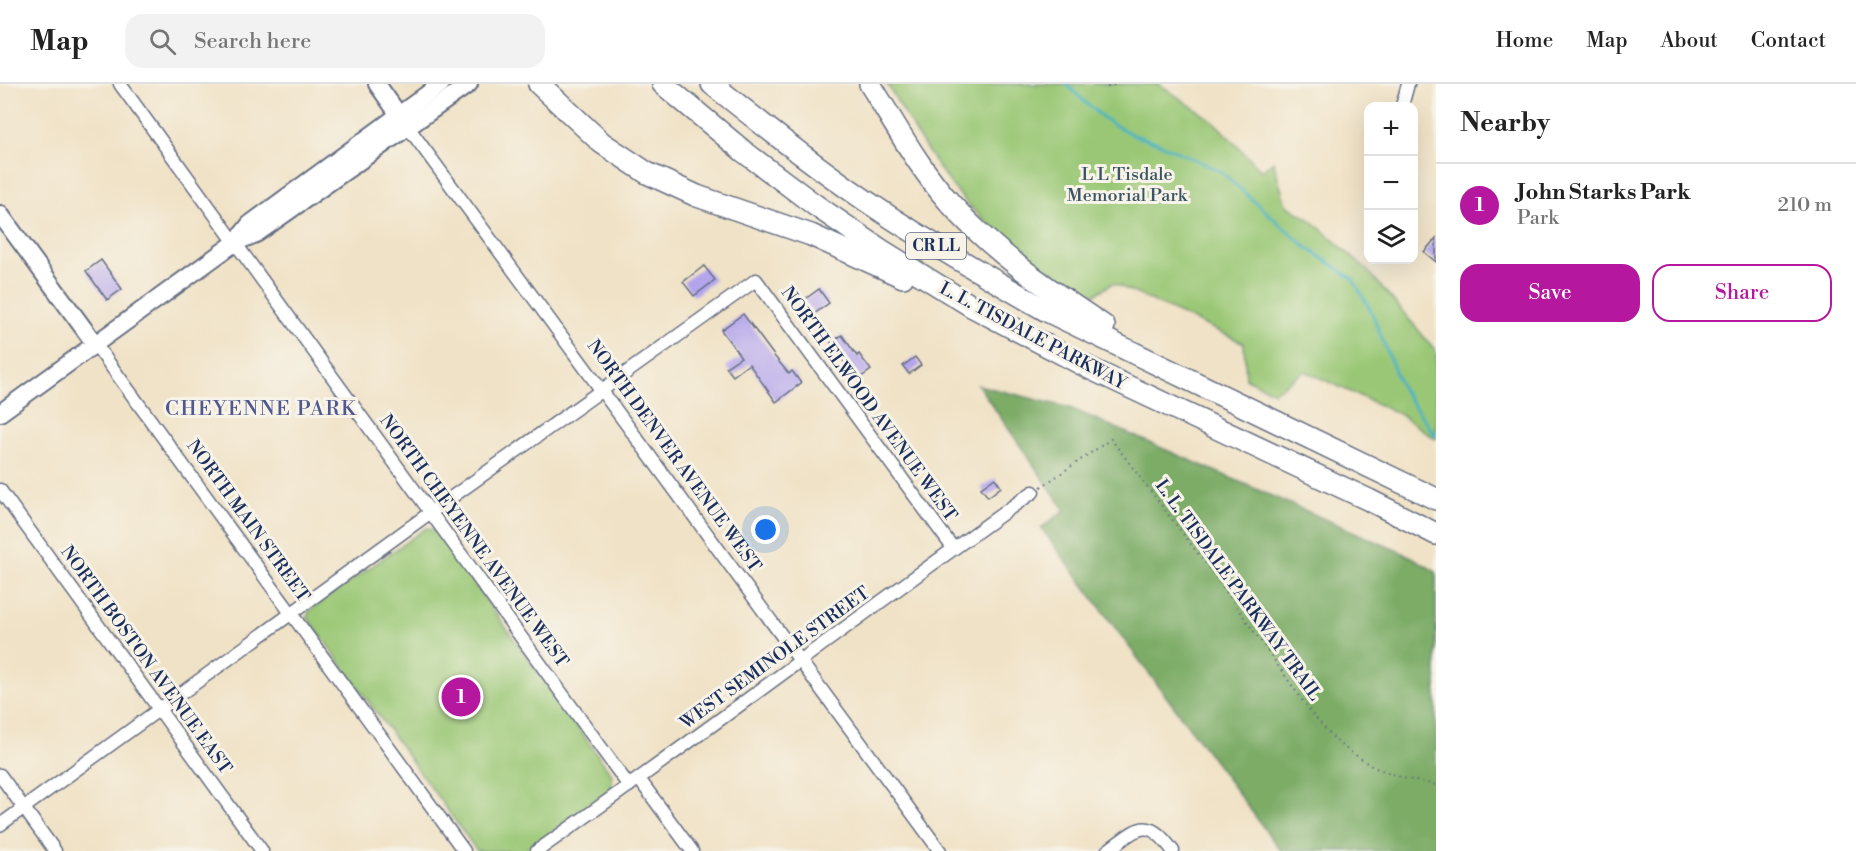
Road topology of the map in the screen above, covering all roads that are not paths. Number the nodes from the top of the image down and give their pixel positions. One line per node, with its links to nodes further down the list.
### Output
1 (120, 84): 13 (street, NORTH CHEYENNE AVENUE WEST)
2 (377, 84): 11 (street, NORTH DENVER AVENUE WEST)
3 (441, 84): 11 (street)
4 (469, 84): 11 (street)
5 (539, 84): 14 (highway)
6 (663, 84): 14 (highway, L. L. TISDALE PARKWAY / CR LL)
7 (712, 84): 16 (highway, L. L. TISDALE PARKWAY / CR LL)
8 (870, 84): 16 (highway)
9 (1408, 84): 10 (street)
10 (1403, 102)
11 (404, 121): 13 (street); 17 (street, NORTH DENVER AVENUE WEST)
12 (0, 214): 15 (street, NORTH MAIN STREET)
13 (236, 242): 15 (street); 22 (street, NORTH CHEYENNE AVENUE WEST)
14 (973, 307): 23 (highway, L. L. TISDALE PARKWAY / CR LL)
15 (95, 344): 18 (street); 25 (street, NORTH MAIN STREET)
16 (1180, 375): 21 (highway, L. L. TISDALE PARKWAY / CR LL)
17 (602, 390): 22 (street); 24 (street, NORTH ELWOOD AVENUE WEST); 26 (street, NORTH DENVER AVENUE WEST)
18 (0, 413)
19 (0, 490): 27 (street, NORTH BOSTON AVENUE EAST)
20 (1033, 492): 24 (street, WEST SEMINOLE STREET)
21 (1436, 499)
22 (431, 512): 25 (street); 29 (street, NORTH CHEYENNE AVENUE WEST)
23 (1436, 534)
24 (953, 548): 26 (street, WEST SEMINOLE STREET)
25 (292, 614): 27 (street); 34 (street, NORTH MAIN STREET)
26 (801, 662): 29 (street, WEST SEMINOLE STREET); 37 (street, NORTH DENVER AVENUE WEST)
27 (160, 710): 30 (street); 33 (street, NORTH BOSTON AVENUE EAST)
28 (0, 775): 30 (street)
29 (634, 783): 35 (street, WEST SEMINOLE STREET); 36 (street, NORTH CHEYENNE AVENUE WEST)
30 (24, 808): 31 (street); 32 (street)
31 (0, 825)
32 (55, 851)
33 (262, 851)
34 (464, 851)
35 (537, 851)
36 (692, 851)
37 (940, 851)
38 (1107, 851): 39 (street)
39 (1173, 851)

